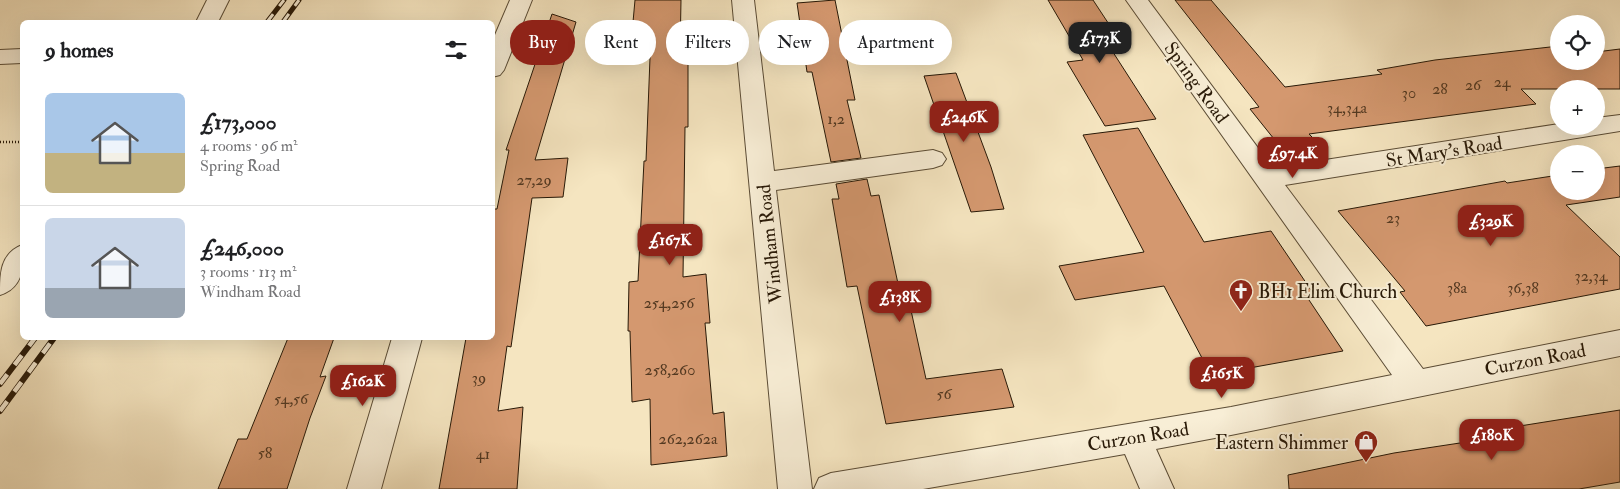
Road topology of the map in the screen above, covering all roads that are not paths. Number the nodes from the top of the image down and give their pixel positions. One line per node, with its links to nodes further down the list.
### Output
1 (218, 0): 5 (street)
2 (521, 0): 8 (street)
3 (743, 0): 12 (street, Windham Road)
4 (1137, 0): 11 (street, Spring Road)
5 (207, 20)
6 (20, 56): 7 (street)
7 (0, 57)
8 (495, 63)
9 (1620, 124): 11 (street, St Mary's Road)
10 (933, 159): 12 (street)
11 (1267, 178): 17 (street, Spring Road)
12 (763, 182): 20 (street, Windham Road)
13 (20, 259): 14 (street)
14 (0, 284)
15 (406, 340): 19 (street)
16 (1620, 343): 17 (street, Curzon Road)
17 (1415, 383): 18 (street, Curzon Road)
18 (1134, 437): 21 (street, Curzon Road); 22 (street)
19 (364, 489)
20 (795, 489)
21 (831, 489)
22 (1157, 489)

